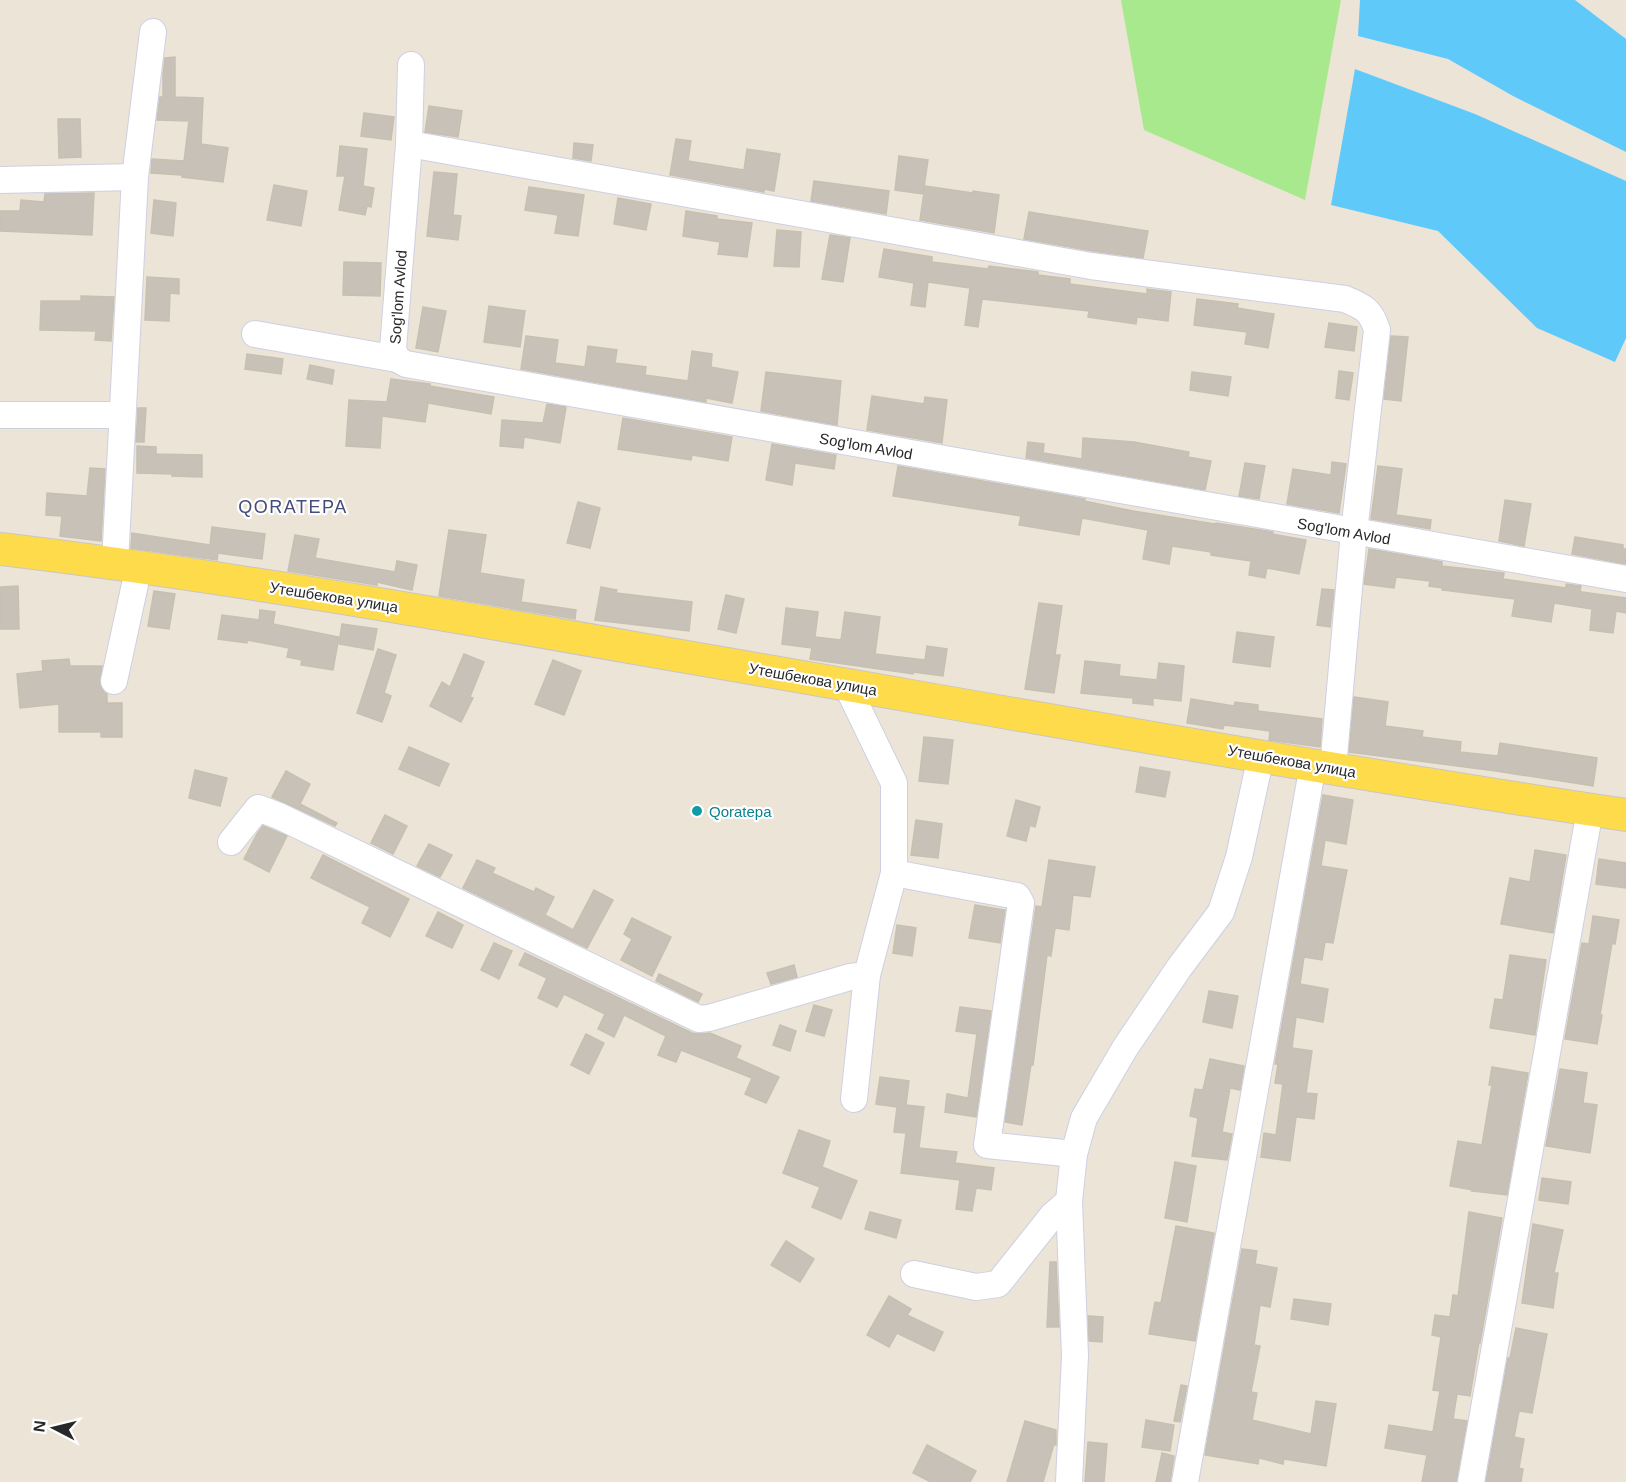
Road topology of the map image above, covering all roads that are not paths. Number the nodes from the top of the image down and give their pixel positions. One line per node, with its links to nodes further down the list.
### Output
1 (153, 32): 4 (street)
2 (411, 65): 3 (street, Sog'lom Avlod)
3 (409, 144): 7 (street, Sog'lom Avlod); 10 (street)
4 (135, 177): 5 (street); 9 (street)
5 (0, 180)
6 (255, 334): 7 (street)
7 (397, 359): 10 (street, Sog'lom Avlod)
8 (0, 415): 9 (street)
9 (122, 415): 12 (street)
10 (1354, 532): 13 (street, Sog'lom Avlod); 17 (street)
11 (0, 549): 12 (main road, Утешбекова улица)
12 (127, 565): 14 (street); 15 (main road, Утешбекова улица)
13 (1626, 579)
14 (114, 681)
15 (846, 684): 16 (main road, Утешбекова улица); 21 (street)
16 (1261, 756): 17 (main road, Утешбекова улица); 24 (street)
17 (1323, 767): 18 (main road, Утешбекова улица); 28 (street)
18 (1590, 810): 19 (main road, Утешбекова улица); 29 (street)
19 (1626, 815)
20 (231, 842): 22 (street)
21 (894, 873): 22 (street); 24 (street)
22 (867, 975): 23 (street)
23 (854, 1099)
24 (1074, 1154): 25 (street)
25 (1069, 1201): 26 (street); 27 (street)
26 (914, 1274)
27 (1069, 1482)
28 (1185, 1482)
29 (1471, 1482)

